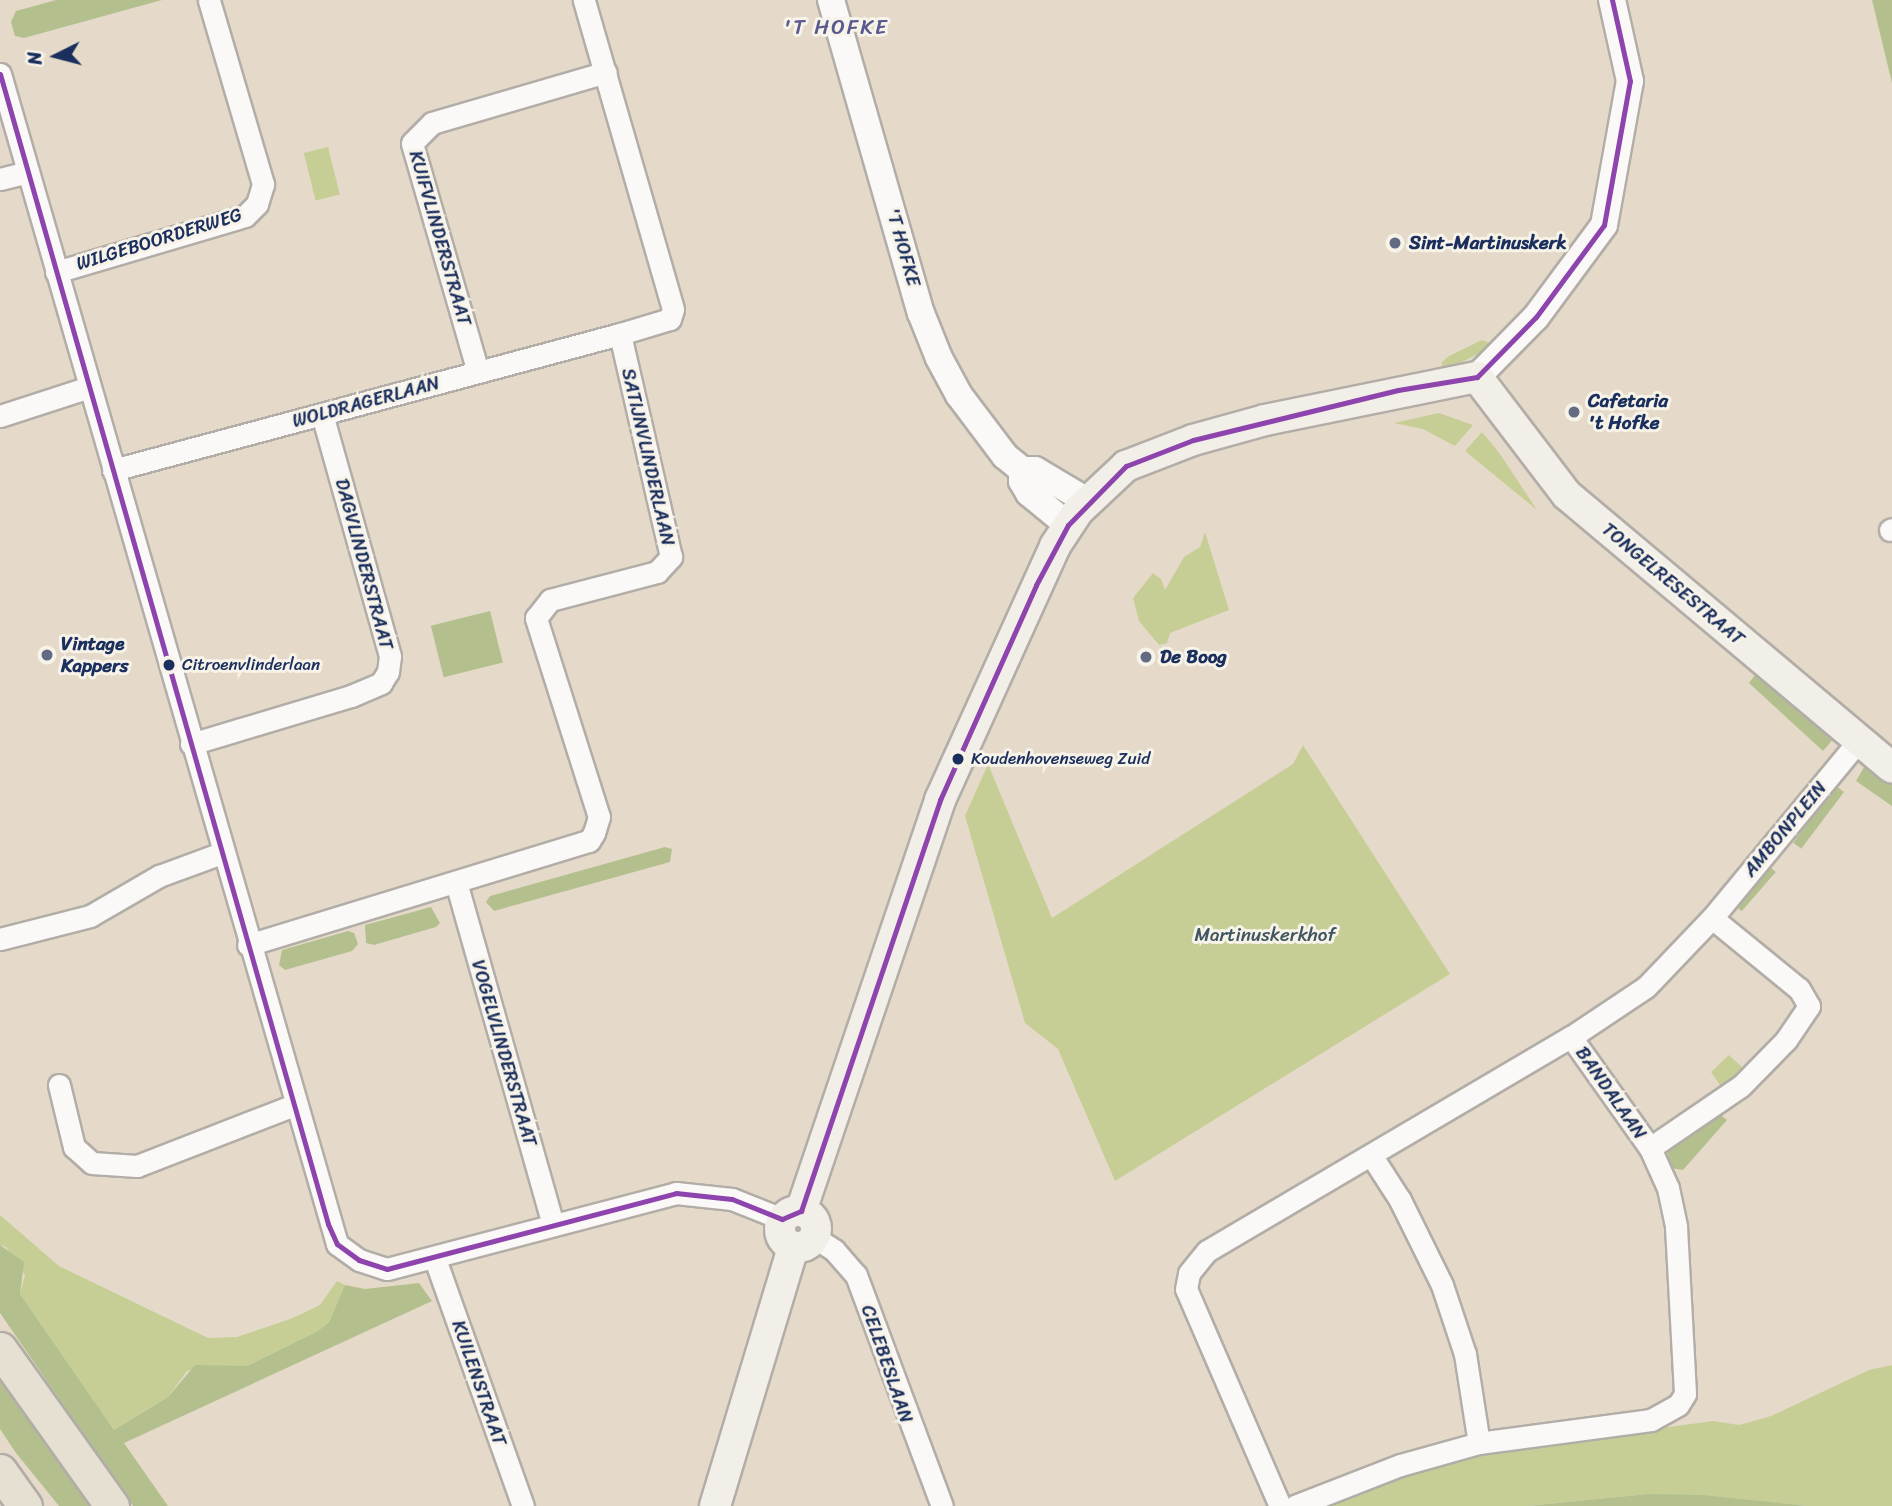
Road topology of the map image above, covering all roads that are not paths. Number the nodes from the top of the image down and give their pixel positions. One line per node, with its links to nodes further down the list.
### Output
1 (209, 0): 9 (street, WILGEBOORDERWEG)
2 (584, 0): 5 (street)
3 (831, 0): 17 (street, 'T HOFKE)
4 (1612, 0): 12 (street)
5 (606, 72): 10 (street); 11 (street, KUIFVLINDERSTRAAT)
6 (0, 74): 7 (street, CELEBESLAAN)
7 (28, 172): 8 (street); 9 (street, CELEBESLAAN)
8 (0, 179)
9 (57, 272): 13 (street, CELEBESLAAN)
10 (620, 334): 11 (street, WOLDRAGERLAAN); 24 (street, SATIJNVLINDERLAAN)
11 (478, 372): 14 (street, WOLDRAGERLAAN)
12 (1477, 377): 18 (main road); 20 (main road, TONGELRESESTRAAT)
13 (89, 387): 15 (street); 16 (street, CELEBESLAAN)
14 (322, 414): 16 (street, WOLDRAGERLAAN); 21 (street, DAGVLINDERSTRAAT)
15 (0, 416)
16 (113, 470): 21 (street, CELEBESLAAN)
17 (1021, 470): 18 (street); 19 (street, 'T HOFKE)
18 (1087, 501): 19 (main road)
19 (1068, 525): 34 (main road)
20 (1859, 740): 22 (main road, TONGELRESESTRAAT); 25 (street, AMBONPLEIN)
21 (191, 744): 23 (street, CELEBESLAAN)
22 (1892, 768)
23 (222, 853): 26 (street); 27 (street, CELEBESLAAN)
24 (456, 882): 27 (street, SATIJNVLINDERLAAN); 33 (street, VOGELVLINDERSTRAAT)
25 (1712, 918): 28 (street, AMBONPLEIN); 31 (street)
26 (0, 939)
27 (248, 944): 30 (street, CELEBESLAAN)
28 (1571, 1037): 31 (street, BANDALAAN); 32 (street, BANDALAAN)
29 (59, 1085): 30 (street)
30 (295, 1105): 35 (street, CELEBESLAAN)
31 (1650, 1148): 37 (street, BANDALAAN)
32 (1371, 1155): 37 (street); 44 (street, BANDALAAN)
33 (553, 1224): 34 (street, CELEBESLAAN); 35 (street, CELEBESLAAN)
34 (798, 1228): 42 (main road); 43 (street, CELEBESLAAN)
35 (435, 1259): 41 (street, KUILENSTRAAT)
36 (0, 1349): 40 (main road)
37 (1479, 1443): 45 (street, BANDALAAN)
38 (0, 1471): 39 (main road)
39 (25, 1506)
40 (112, 1506)
41 (523, 1506)
42 (715, 1506)
43 (942, 1506)
44 (1280, 1506)
45 (1295, 1506)

